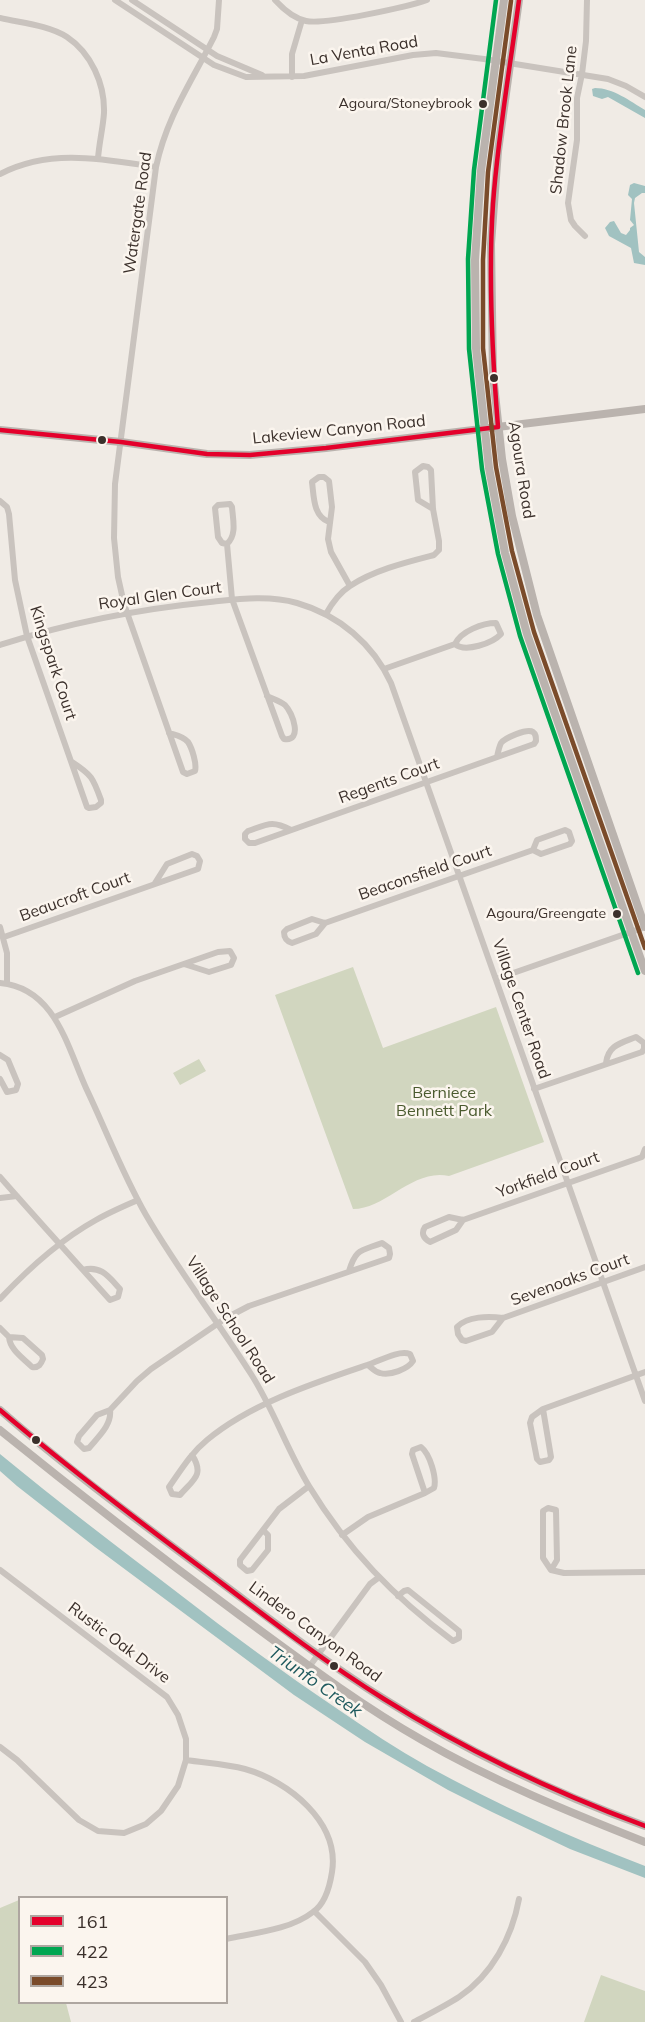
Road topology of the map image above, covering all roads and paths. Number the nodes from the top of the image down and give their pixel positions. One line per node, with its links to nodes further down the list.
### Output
1 (115, 0): 12 (street, La Venta Road)
2 (132, 0): 11 (street, La Venta Road)
3 (219, 0): 11 (street, Watergate Road)
4 (275, 0): 10 (street)
5 (427, 0): 10 (street)
6 (504, 0): 13 (street, Agoura Road)
7 (519, 0): 13 (street, Agoura Road)
8 (587, 0): 14 (street, Shadow Brook Lane)
9 (0, 18): 18 (street)
10 (302, 20): 16 (street)
11 (207, 49): 12 (street, Watergate Road); 15 (street, La Venta Road)
12 (202, 57): 15 (street, La Venta Road); 19 (street, Watergate Road)
13 (503, 62): 14 (street, La Venta Road); 16 (street, La Venta Road); 23 (street, Agoura Road); 24 (street, Agoura Road)
14 (582, 74): 17 (street, La Venta Road); 21 (street, Shadow Brook Lane)
15 (266, 76): 16 (street, La Venta Road)
16 (292, 77)
17 (645, 98)
18 (98, 159): 19 (street); 20 (street)
19 (156, 167): 26 (street, Watergate Road)
20 (0, 174)
21 (585, 236)
22 (645, 409): 23 (street, Lakeview Canyon Road)
23 (498, 427): 24 (street, Lakeview Canyon Road); 50 (street, Agoura Road)
24 (484, 429): 26 (street, Lakeview Canyon Road); 51 (street, Agoura Road)
25 (0, 430): 26 (street, Lakeview Canyon Road)
26 (121, 442): 33 (street, Watergate Road)
27 (0, 501): 35 (street, Kingspark Court)
28 (433, 509): 28 (street); 31 (street)
29 (329, 522): 29 (street); 31 (street)
30 (227, 544): 30 (street); 32 (street)
31 (350, 586): 34 (street)
32 (232, 599): 33 (street, Royal Glen Court); 34 (street, Royal Glen Court); 39 (street)
33 (127, 613): 35 (street, Royal Glen Court); 40 (street, Watergate Road)
34 (326, 614): 38 (street, Village Center Road)
35 (27, 636): 37 (street, Royal Glen Court); 42 (street, Kingspark Court)
36 (455, 644): 36 (street); 38 (street)
37 (0, 645)
38 (384, 669): 43 (street, Village Center Road)
39 (267, 696): 39 (street)
40 (169, 733): 40 (street, Watergate Road)
41 (497, 757): 41 (street, Regents Court); 43 (street, Regents Court)
42 (72, 762): 42 (street, Kingspark Court)
43 (426, 782): 44 (street, Regents Court); 46 (street, Village Center Road)
44 (291, 830): 44 (street, Regents Court)
45 (533, 850): 45 (street, Beaconsfield Court); 46 (street, Beaconsfield Court)
46 (459, 876): 48 (street, Beaconsfield Court); 55 (street, Village Center Road)
47 (155, 883): 47 (street, Beaucroft Court); 52 (street, Beaucroft Court)
48 (326, 922): 48 (street, Beaconsfield Court)
49 (0, 927): 52 (street)
50 (645, 927): 51 (street)
51 (631, 932): 54 (street, Agoura Road); 55 (street)
52 (4, 937): 56 (street)
53 (183, 964): 53 (street); 57 (street)
54 (645, 971)
55 (496, 979): 61 (street, Village Center Road)
56 (3, 983): 57 (street, Village School Road)
57 (55, 1017): 68 (street, Village School Road)
58 (0, 1055): 60 (street)
59 (606, 1063): 59 (street); 61 (street)
60 (0, 1079)
61 (534, 1089): 65 (street, Village Center Road)
62 (645, 1149): 63 (street, Yorkfield Court)
63 (643, 1158): 65 (street, Yorkfield Court)
64 (0, 1177): 66 (street)
65 (568, 1182): 69 (street, Yorkfield Court); 74 (street, Village Center Road)
66 (17, 1196): 67 (street); 70 (street)
67 (0, 1198)
68 (138, 1200): 70 (street); 77 (street, Village School Road)
69 (463, 1220): 69 (street, Yorkfield Court)
70 (60, 1244): 72 (street); 75 (street)
71 (645, 1268): 74 (street, Sevenoaks Court)
72 (83, 1270): 72 (street)
73 (349, 1271): 73 (street); 77 (street)
74 (603, 1282): 76 (street, Sevenoaks Court); 82 (street, Village Center Road)
75 (0, 1299)
76 (503, 1318): 76 (street, Sevenoaks Court)
77 (217, 1324): 84 (street, Village School Road); 86 (street)
78 (0, 1328): 79 (street)
79 (9, 1336): 79 (street)
80 (368, 1365): 80 (street); 84 (street)
81 (645, 1372): 82 (street)
82 (636, 1375): 83 (street, Village Center Road); 85 (street)
83 (645, 1401)
84 (268, 1403): 89 (street); 90 (street, Village School Road)
85 (543, 1409): 85 (street)
86 (110, 1410): 86 (street)
87 (1, 1414): 99 (street, Lindero Canyon Road)
88 (0, 1430): 100 (street, Lindero Canyon Road)
89 (192, 1455): 89 (street)
90 (309, 1486): 92 (street); 93 (street, Village School Road)
91 (425, 1493): 91 (street); 93 (street)
92 (263, 1530): 92 (street)
93 (342, 1535): 97 (street, Village School Road)
94 (0, 1570): 102 (street, Rustic Oak Drive)
95 (550, 1570): 95 (street); 96 (street)
96 (645, 1572)
97 (378, 1578): 98 (street, Village School Road); 99 (street)
98 (398, 1596): 98 (street, Village School Road)
99 (318, 1655): 100 (street); 103 (street, Lindero Canyon Road)
100 (309, 1667): 104 (street, Lindero Canyon Road)
101 (0, 1747): 102 (street)
102 (186, 1760): 108 (street)
103 (524, 1776): 104 (street); 105 (street, Lindero Canyon Road)
104 (519, 1789): 106 (street, Lindero Canyon Road)
105 (645, 1826)
106 (645, 1842)
107 (519, 1899): 111 (street)
108 (315, 1912): 109 (street); 110 (street)
109 (228, 1939)
110 (401, 2022)
111 (414, 2022)

